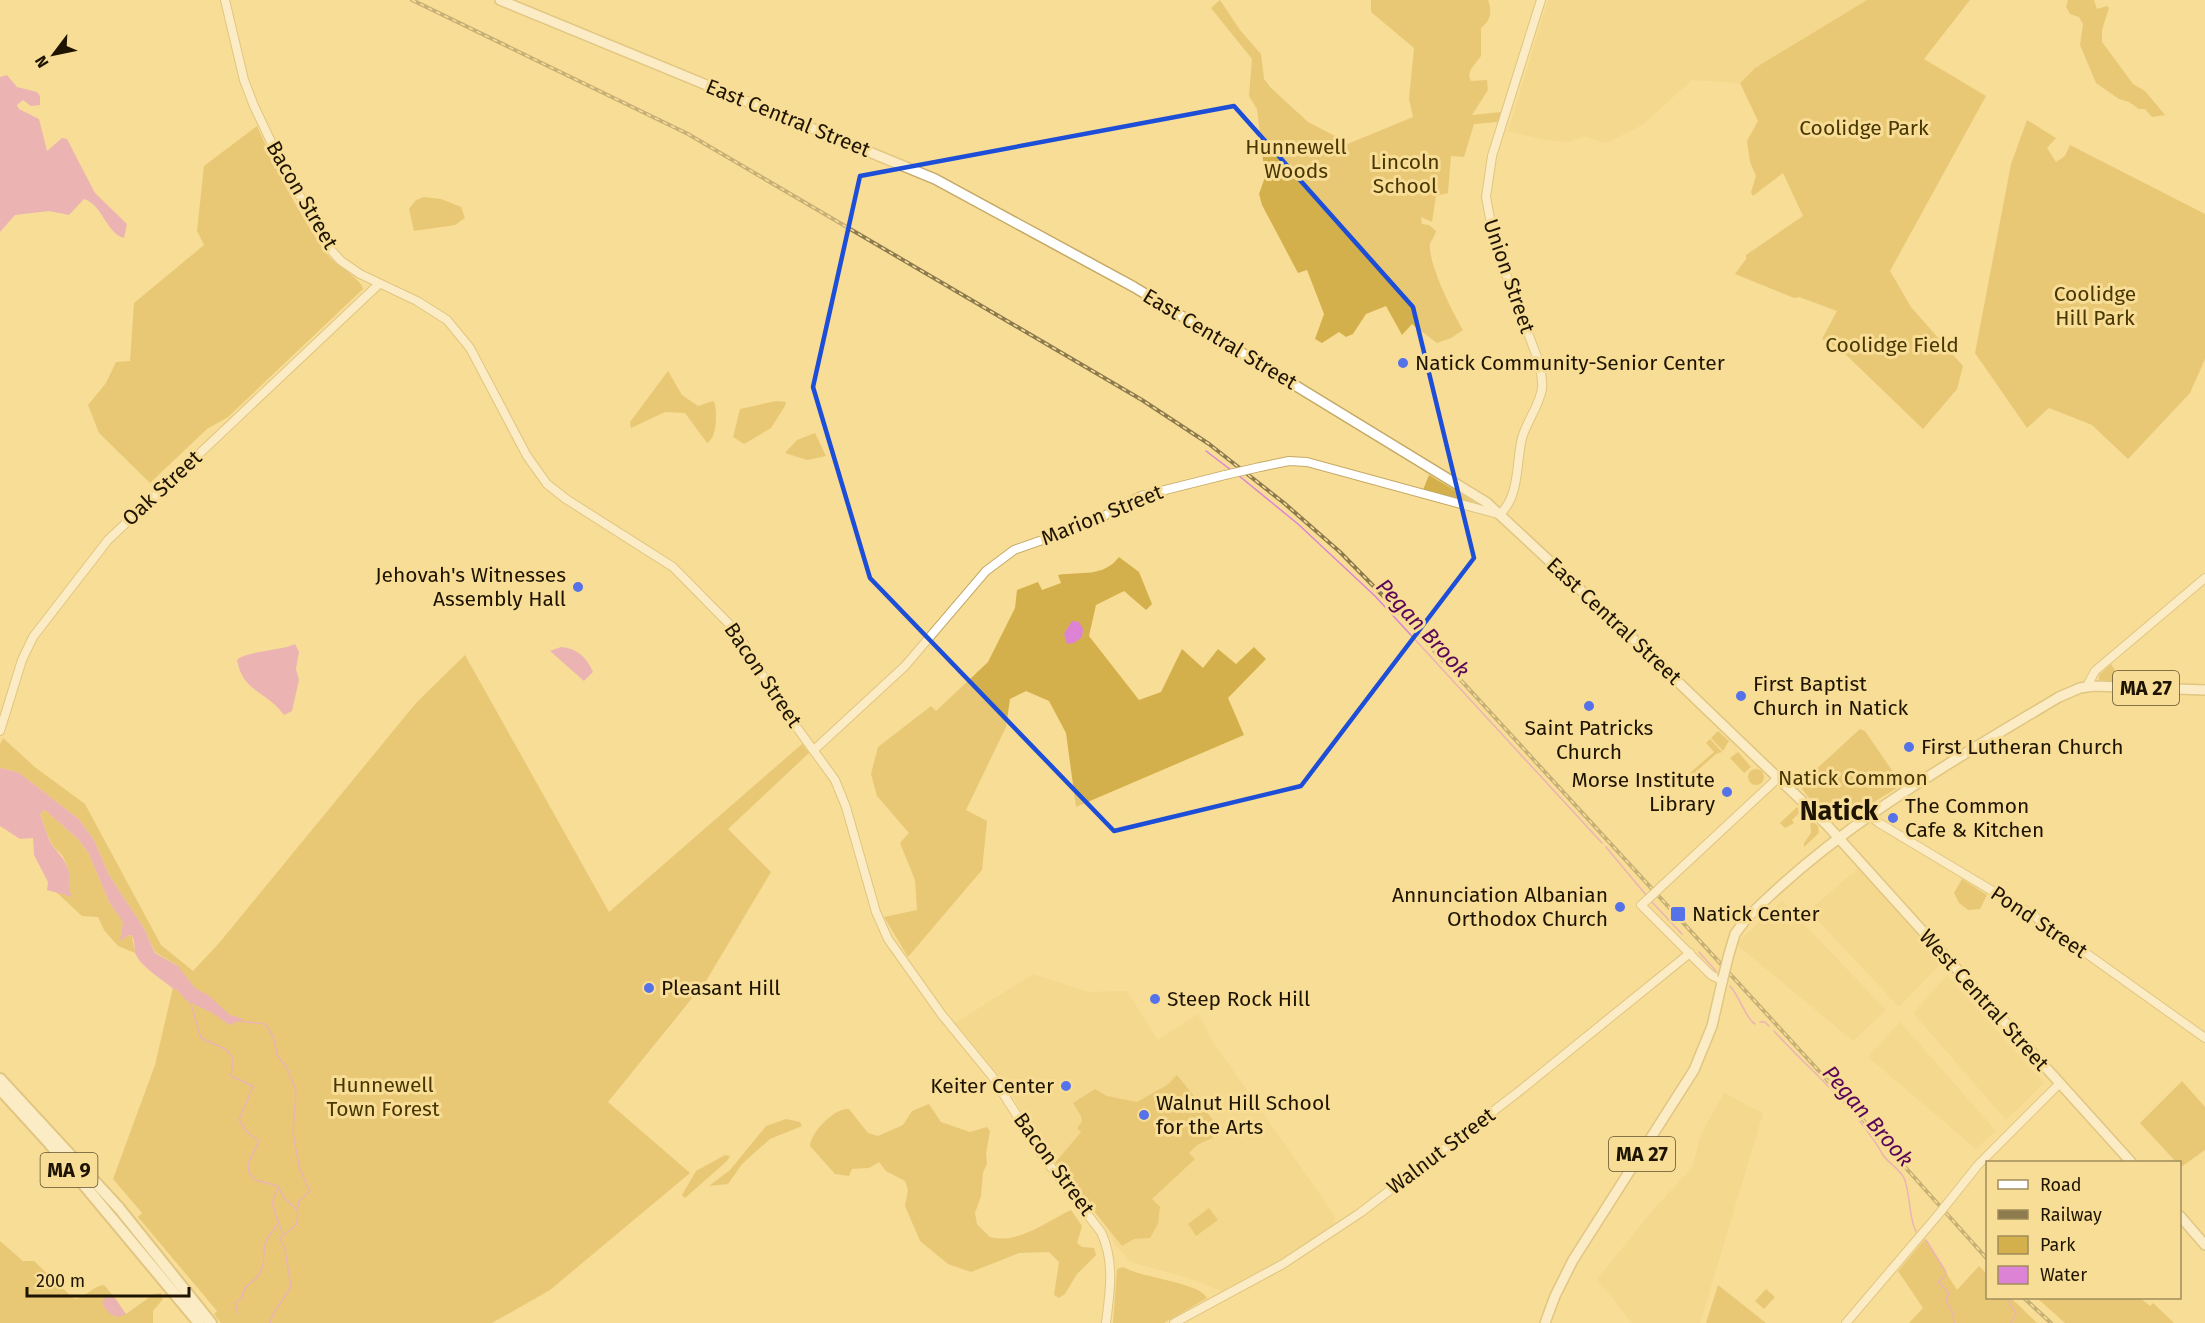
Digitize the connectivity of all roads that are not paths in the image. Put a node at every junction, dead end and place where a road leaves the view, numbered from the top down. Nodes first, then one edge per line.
1 (225, 0) edge
2 (500, 0) edge
3 (1541, 0) edge
4 (379, 284) junction
5 (1500, 514) junction
6 (2205, 578) edge
7 (2087, 686) junction
8 (2205, 690) edge
9 (0, 730) edge
10 (814, 749) junction
11 (1779, 777) junction
12 (1869, 815) junction
13 (1838, 837) junction
14 (1690, 953) junction
15 (1723, 980) junction
16 (2205, 1038) edge
17 (0, 1079) edge
18 (2060, 1083) junction
19 (0, 1089) edge
20 (77, 1160) junction
21 (2130, 1161) edge
22 (68, 1168) junction
23 (2181, 1217) edge
24 (2205, 1245) edge
25 (199, 1323) edge
26 (211, 1323) edge
27 (1106, 1323) edge
28 (1174, 1323) edge
29 (1545, 1323) edge
30 (1846, 1323) edge

1 - 4 street, Bacon Street
2 - 5 main road, East Central Street
3 - 5 street, Union Street
4 - 9 street, Oak Street
4 - 10 street, Bacon Street
5 - 10 street, Marion Street, bridge
5 - 11 main road, East Central Street
6 - 7 street
7 - 8 main road, MA 27
7 - 12 main road, MA 27
10 - 27 street, Bacon Street
11 - 13 main road, East Central Street
11 - 14 street, bridge
12 - 13 main road, MA 27
12 - 16 street, Pond Street
13 - 15 main road, MA 27, bridge
13 - 18 main road, West Central Street
14 - 15 street
14 - 28 street, Walnut Street
15 - 29 main road, MA 27
17 - 20 highway, MA 9
18 - 21 main road, West Central Street
18 - 30 street, bridge
19 - 22 highway, MA 9
20 - 22 highway
20 - 26 highway, MA 9
22 - 25 highway, MA 9
23 - 24 main road

